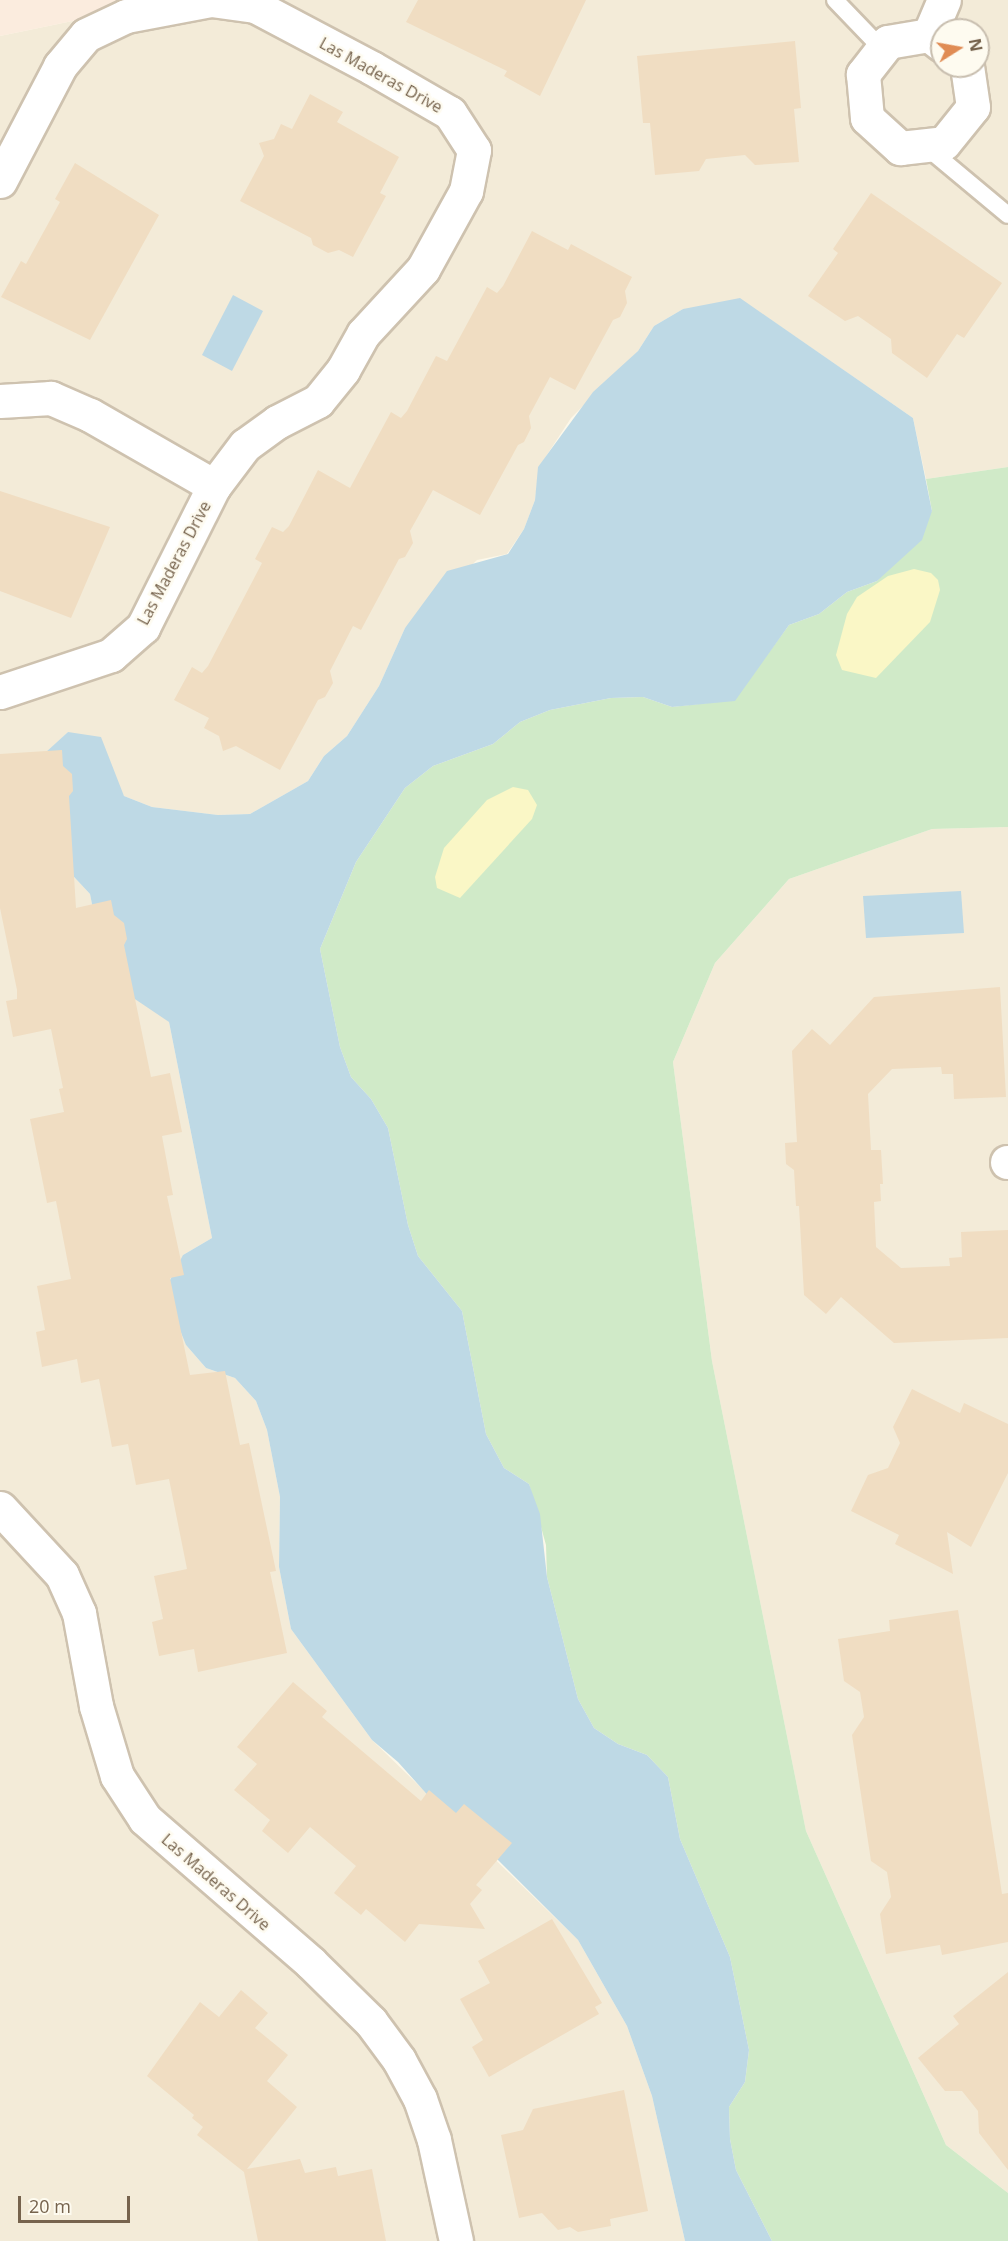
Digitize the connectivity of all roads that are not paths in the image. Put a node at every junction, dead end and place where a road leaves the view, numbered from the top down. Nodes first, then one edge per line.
1 (835, 0) edge
2 (944, 0) edge
3 (940, 18) edge
4 (930, 40) edge
5 (882, 49) junction
6 (969, 78) edge
7 (923, 145) junction
8 (0, 181) edge
9 (1008, 214) edge
10 (0, 401) edge
11 (214, 486) junction
12 (0, 692) edge
13 (0, 1508) edge
14 (456, 2241) edge

1 - 5 lane
2 - 3 street
4 - 5 street
5 - 7 street
6 - 7 street
7 - 9 lane
8 - 11 street, Las Maderas Drive
10 - 11 street, Las Maderas Drive
11 - 12 street, Las Maderas Drive
13 - 14 street, Las Maderas Drive

